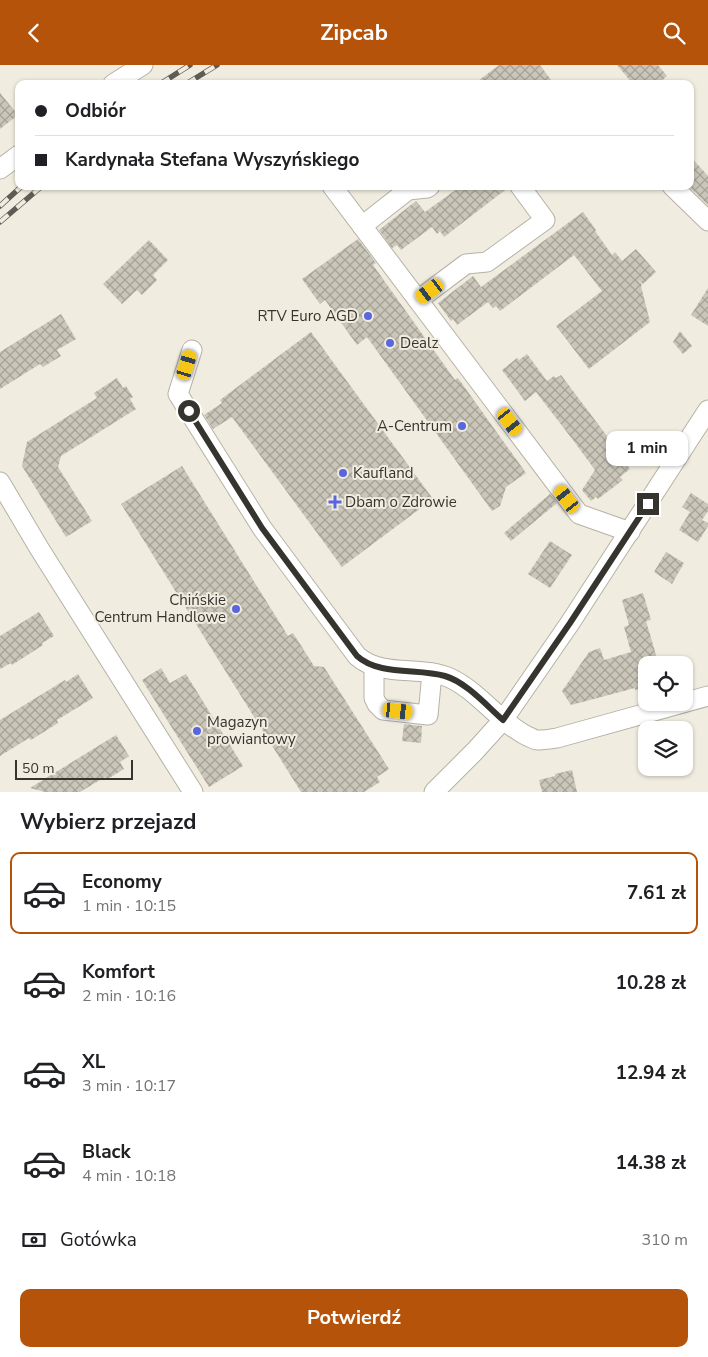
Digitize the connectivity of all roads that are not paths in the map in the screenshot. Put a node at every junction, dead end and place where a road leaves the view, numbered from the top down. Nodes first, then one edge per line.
1 (143, 65) edge
2 (119, 80) edge
3 (15, 158) edge
4 (0, 169) edge
5 (335, 190) edge
6 (408, 190) edge
7 (523, 190) edge
8 (676, 190) edge
9 (708, 221) edge
10 (362, 226) junction
11 (418, 300) junction
12 (192, 350) dead end
13 (708, 410) edge
14 (0, 482) edge
15 (630, 532) junction
16 (374, 666) junction
17 (432, 673) junction
18 (708, 696) edge
19 (503, 720) junction
20 (193, 792) edge
21 (434, 792) edge

1 - 2 street
3 - 4 street
5 - 10 street
6 - 10 street
7 - 11 street
8 - 9 street
10 - 11 street
11 - 15 street
12 - 16 street
13 - 15 street
14 - 20 street
15 - 19 street
16 - 17 street
16 - 17 street
17 - 19 street
18 - 19 street
19 - 21 street

